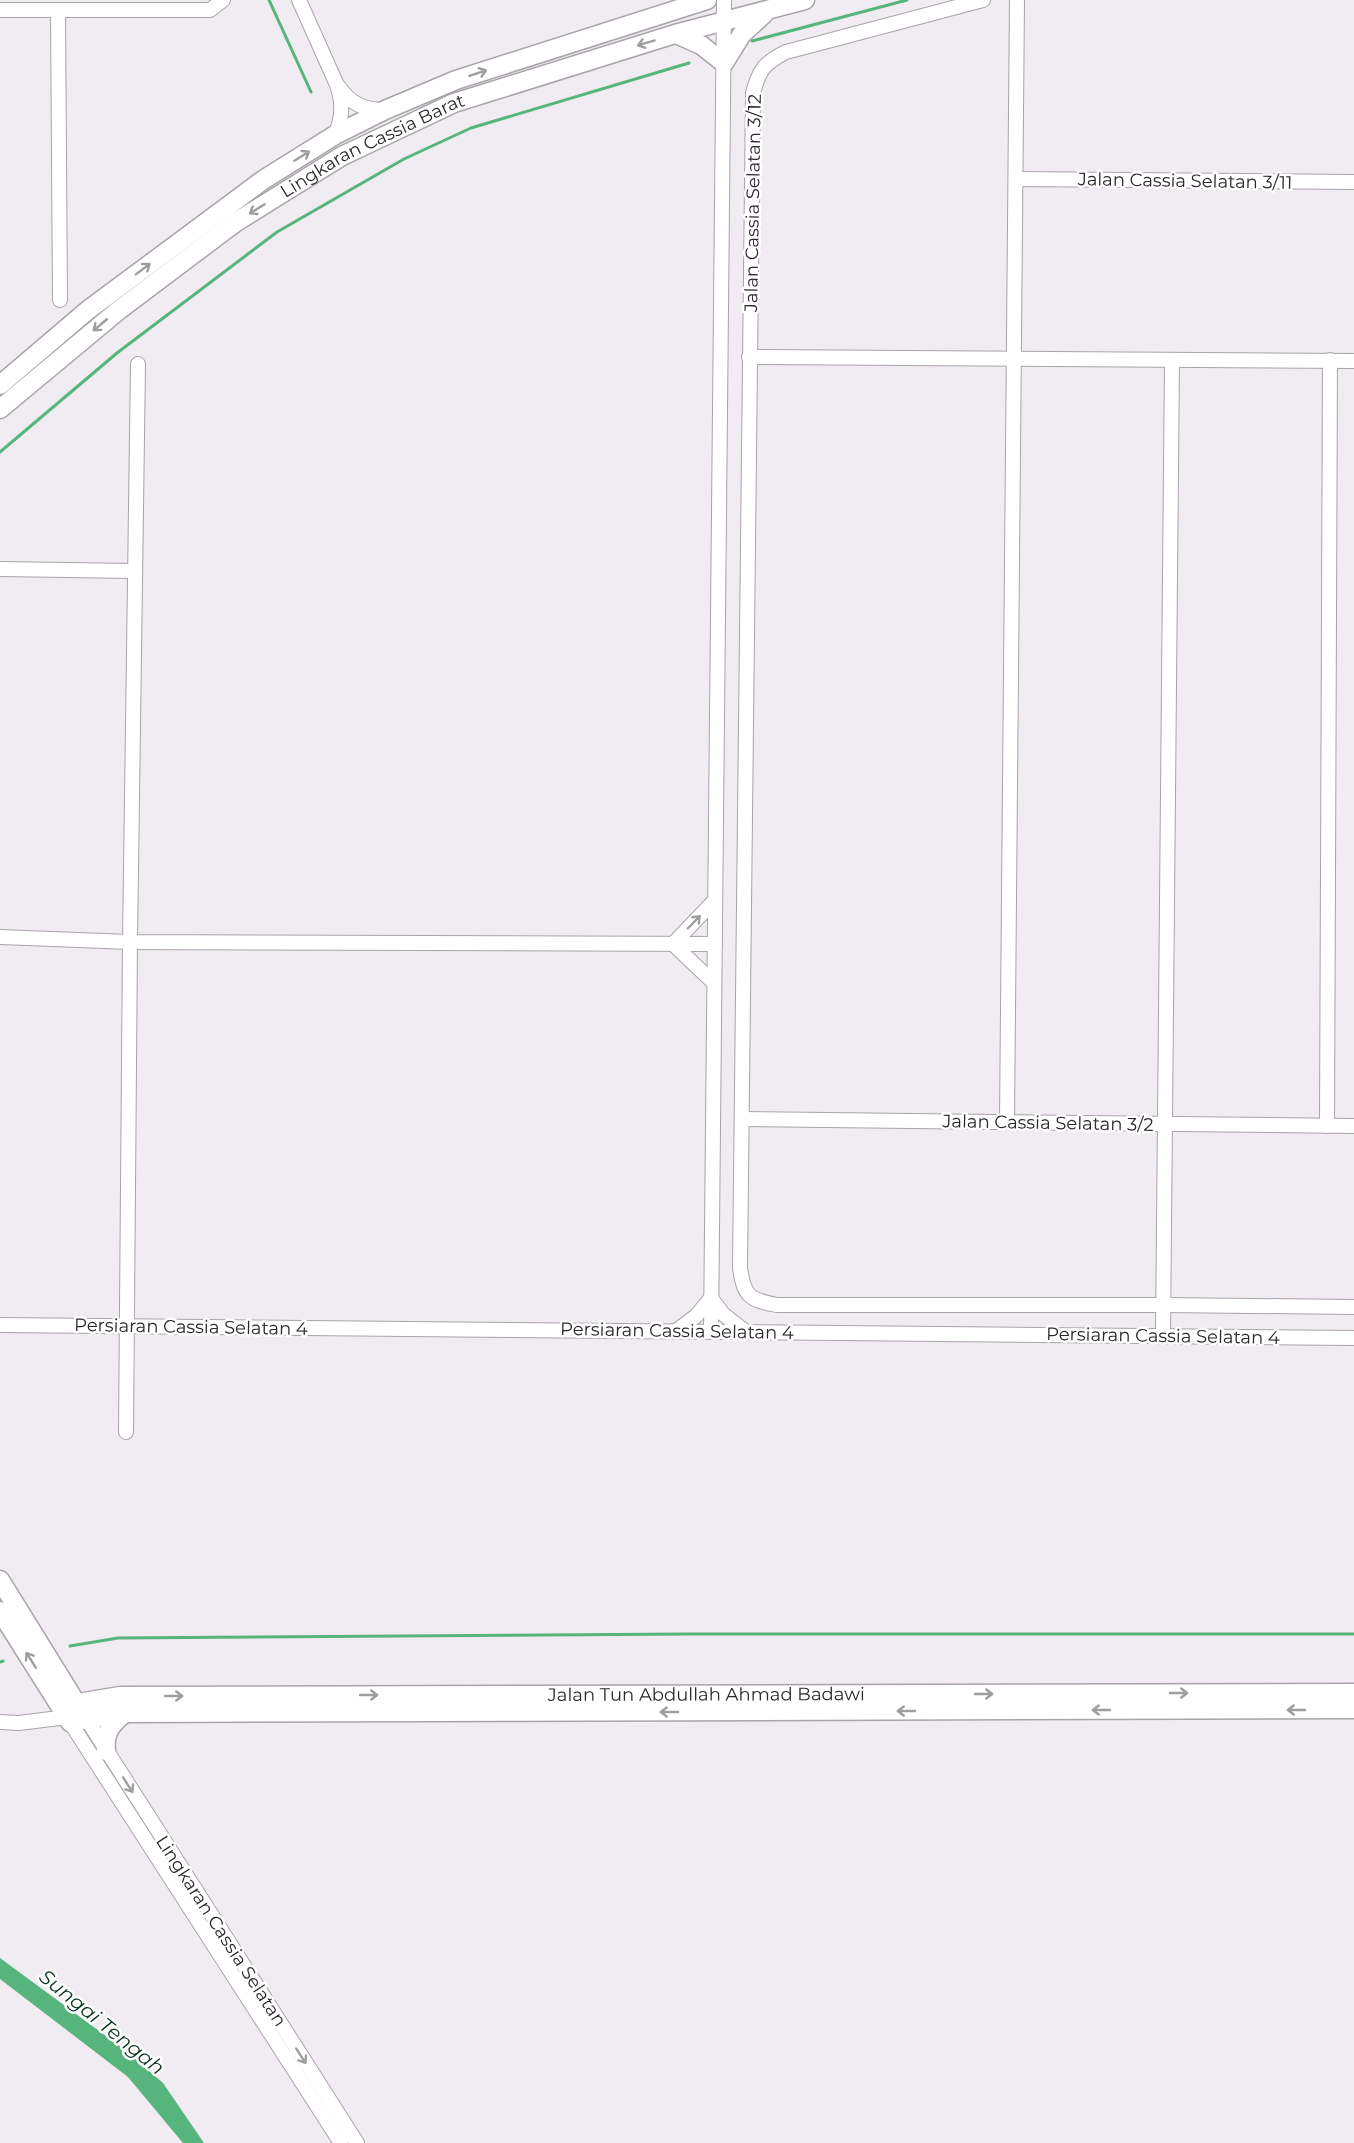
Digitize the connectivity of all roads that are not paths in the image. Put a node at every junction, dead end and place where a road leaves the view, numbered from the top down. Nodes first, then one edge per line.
1 (223, 0) edge
2 (299, 0) edge
3 (707, 0) edge
4 (724, 0) edge
5 (805, 0) edge
6 (983, 0) edge
7 (1017, 0) edge
8 (688, 4) edge
9 (0, 10) edge
10 (768, 10) junction
11 (58, 11) junction
12 (723, 23) junction
13 (675, 34) junction
14 (724, 63) junction
15 (337, 85) junction
16 (385, 110) junction
17 (335, 135) junction
18 (1016, 179) junction
19 (1354, 182) edge
20 (60, 300) dead end
21 (749, 357) junction
22 (1014, 358) junction
23 (1172, 360) junction
24 (1330, 360) junction
25 (1354, 361) edge
26 (138, 364) dead end
27 (0, 385) edge
28 (0, 409) edge
29 (0, 569) edge
30 (134, 571) junction
31 (715, 900) junction
32 (0, 938) edge
33 (129, 942) junction
34 (673, 944) junction
35 (715, 944) junction
36 (714, 983) junction
37 (743, 1119) junction
38 (1007, 1122) junction
39 (1165, 1124) junction
40 (1327, 1126) junction
41 (1354, 1126) edge
42 (711, 1298) junction
43 (1164, 1305) junction
44 (1354, 1307) edge
45 (0, 1325) edge
46 (126, 1326) junction
47 (676, 1331) junction
48 (711, 1332) junction
49 (746, 1332) junction
50 (1163, 1335) junction
51 (1354, 1338) edge
52 (126, 1432) dead end
53 (0, 1580) edge
54 (0, 1611) edge
55 (57, 1671) junction
56 (1354, 1693) edge
57 (116, 1697) junction
58 (470, 1704) junction
59 (1354, 1709) edge
60 (125, 1713) junction
61 (73, 1714) junction
62 (0, 1722) edge
63 (106, 1751) junction
64 (341, 2143) edge
65 (357, 2143) edge

1 - 11 street
2 - 15 street
3 - 8 main road, Lingkaran Cassia Barat
4 - 12 street
5 - 10 main road, Lingkaran Cassia Barat
6 - 21 street, Jalan Cassia Selatan 3/12
7 - 18 street
16 -> 8 main road, Lingkaran Cassia Barat
9 - 11 street
10 - 12 main road, Lingkaran Cassia Barat
10 - 14 main road
11 - 20 street
12 - 13 main road, Lingkaran Cassia Barat
12 - 14 street
13 - 14 main road
13 -> 28 main road, Lingkaran Cassia Barat
14 - 31 street
15 - 16 street
15 - 17 street
16 - 17 main road, Lingkaran Cassia Barat
27 -> 17 main road, Lingkaran Cassia Barat
18 - 19 street, Jalan Cassia Selatan 3/11
18 - 22 street
21 - 22 street
21 - 37 street, Jalan Cassia Selatan 3/12
22 - 23 street
22 - 38 street
23 - 24 street
23 - 39 street
24 - 25 street
24 - 40 street
26 - 30 street
29 - 30 street
30 - 33 street
34 -> 31 street
31 - 35 street
32 - 33 street
33 - 34 street
33 - 46 street
34 - 35 street
34 - 36 street
35 - 36 street
36 - 42 street
37 - 38 street, Jalan Cassia Selatan 3/2
37 - 43 street, Jalan Cassia Selatan 3/12
38 - 39 street, Jalan Cassia Selatan 3/2
39 - 40 street, Jalan Cassia Selatan 3/2
39 - 43 street
40 - 41 street, Jalan Cassia Selatan 3/2
42 - 47 street
42 - 48 street
42 - 49 street
43 - 44 street, Jalan Cassia Selatan 3/12
43 - 50 street
45 - 46 street, Persiaran Cassia Selatan 4
46 - 47 street, Persiaran Cassia Selatan 4
46 - 52 street
47 - 48 street, Persiaran Cassia Selatan 4
48 - 49 street, Persiaran Cassia Selatan 4
49 - 50 street, Persiaran Cassia Selatan 4
50 - 51 street, Persiaran Cassia Selatan 4
53 - 55 main road
61 -> 54 main road
55 - 57 main road
55 - 61 main road
58 -> 56 main road, Jalan Tun Abdullah Ahmad Badawi
57 -> 58 main road, Jalan Tun Abdullah Ahmad Badawi
57 - 61 main road, Jalan Tun Abdullah Ahmad Badawi
59 -> 58 main road, Jalan Tun Abdullah Ahmad Badawi
58 - 60 main road, Jalan Tun Abdullah Ahmad Badawi
60 - 61 main road, Jalan Tun Abdullah Ahmad Badawi
60 - 63 main road
61 - 62 street
61 - 63 street, Lingkaran Cassia Selatan
61 - 64 street, Lingkaran Cassia Selatan
63 -> 65 street, Lingkaran Cassia Selatan

